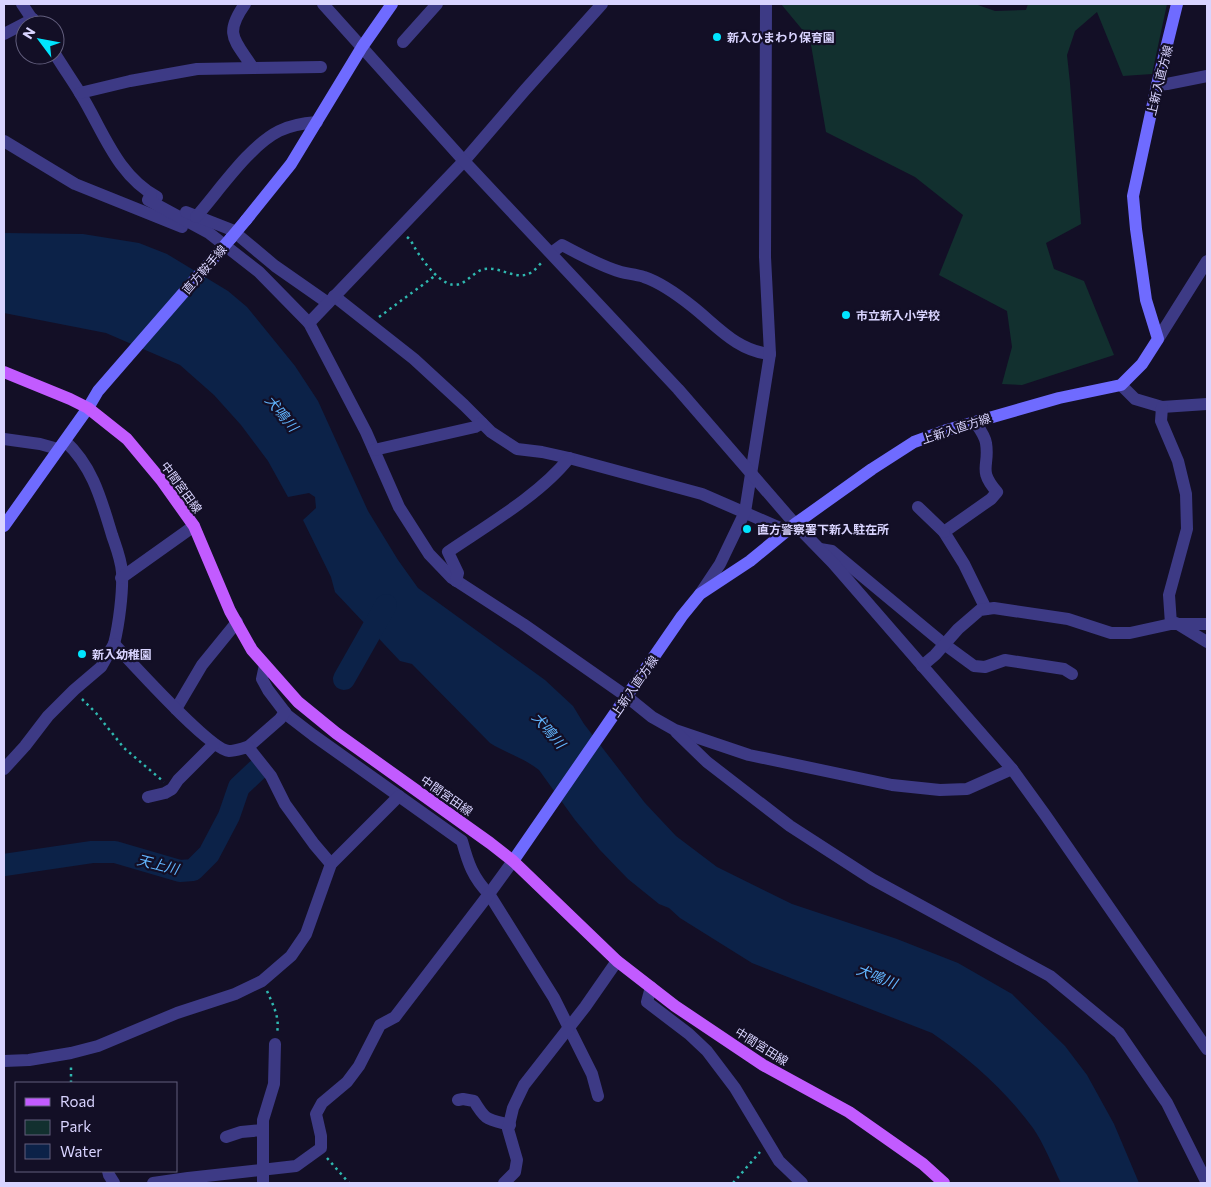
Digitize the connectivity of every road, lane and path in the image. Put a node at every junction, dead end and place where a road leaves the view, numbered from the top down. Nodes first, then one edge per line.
1 (22, 4) edge
2 (245, 4) edge
3 (323, 4) edge
4 (392, 4) edge
5 (437, 4) edge
6 (602, 4) edge
7 (766, 4) edge
8 (1176, 4) edge
9 (29, 15) edge
10 (403, 42) dead end
11 (362, 48) junction
12 (62, 65) edge
13 (321, 67) dead end
14 (254, 68) junction
15 (1207, 76) edge
16 (1157, 85) junction
17 (80, 93) junction
18 (317, 122) junction
19 (4, 140) edge
20 (464, 161) junction
21 (150, 194) junction
22 (196, 217) junction
23 (397, 231) junction
24 (225, 245) junction
25 (550, 253) junction
26 (1207, 261) edge
27 (436, 275) junction
28 (331, 299) junction
29 (309, 323) junction
30 (369, 324) junction
31 (1158, 339) junction
32 (770, 354) junction
33 (4, 372) edge
34 (1121, 386) junction
35 (1207, 404) edge
36 (1162, 407) junction
37 (88, 408) junction
38 (975, 422) junction
39 (482, 423) junction
40 (4, 439) edge
41 (62, 445) junction
42 (374, 450) junction
43 (569, 458) junction
44 (752, 475) junction
45 (918, 507) dead end
46 (745, 512) junction
47 (4, 526) edge
48 (194, 526) junction
49 (791, 527) junction
50 (944, 532) junction
51 (820, 549) junction
52 (121, 578) junction
53 (456, 581) junction
54 (700, 594) junction
55 (986, 609) junction
56 (237, 622) junction
57 (1174, 624) junction
58 (1207, 624) edge
59 (1207, 642) edge
60 (114, 644) junction
61 (944, 644) junction
62 (265, 665) junction
63 (922, 666) junction
64 (1072, 674) dead end
65 (74, 690) junction
66 (624, 700) junction
67 (176, 709) junction
68 (285, 712) junction
69 (675, 730) junction
70 (214, 744) junction
71 (248, 747) junction
72 (4, 769) edge
73 (1012, 769) junction
74 (172, 789) junction
75 (399, 796) junction
76 (148, 797) dead end
77 (512, 861) junction
78 (331, 864) junction
79 (490, 894) junction
80 (617, 961) junction
81 (262, 981) junction
82 (651, 987) junction
83 (569, 1028) junction
84 (275, 1044) joint
85 (1207, 1049) edge
86 (71, 1053) junction
87 (4, 1061) edge
88 (70, 1082) edge
89 (598, 1096) dead end
90 (458, 1100) dead end
91 (510, 1125) junction
92 (263, 1130) junction
93 (226, 1137) dead end
94 (769, 1144) junction
95 (319, 1149) junction
96 (262, 1170) junction
97 (108, 1172) edge
98 (114, 1183) edge
99 (153, 1183) edge
100 (263, 1183) edge
101 (349, 1183) edge
102 (504, 1183) edge
103 (733, 1183) edge
104 (802, 1183) edge
105 (944, 1183) edge
106 (1207, 1183) edge

1 - 9 street
2 - 14 street
3 - 11 street
4 - 11 main road, 直方鞍手線
5 - 10 street
6 - 20 street
7 - 32 street
8 - 16 main road, 上新入直方線
11 - 18 main road, 直方鞍手線
11 - 20 street
12 - 17 street
13 - 14 street
14 - 17 street
15 - 16 street
16 - 31 main road, 上新入直方線
17 - 21 street
18 - 22 street
18 - 24 main road, 直方鞍手線, bridge
19 - 24 street
20 - 23 street
20 - 25 street
21 - 22 street
21 - 24 street
22 - 28 street
23 - 27 path
23 - 28 street
24 - 29 street
24 - 37 main road, 直方鞍手線
25 - 27 path
25 - 32 street
25 - 44 street
26 - 31 street
27 - 30 path
28 - 29 street
28 - 30 street
29 - 42 street
30 - 39 street
31 - 34 main road
32 - 44 street
33 - 37 main road, 中間宮田線
34 - 36 street
34 - 38 main road, 上新入直方線
35 - 36 street
36 - 57 street
37 - 41 main road, 直方鞍手線
37 - 48 main road, 中間宮田線
38 - 49 main road, 上新入直方線
38 - 50 street
39 - 42 street
39 - 43 street
40 - 41 street
41 - 47 main road, 直方鞍手線
41 - 52 street
42 - 53 street
43 - 46 street
43 - 53 street
44 - 46 street
44 - 49 street
45 - 50 street
46 - 49 street
46 - 54 street
48 - 52 street
48 - 56 main road, 中間宮田線
49 - 51 street
49 - 54 main road, 上新入直方線
50 - 55 street
51 - 61 street
51 - 63 street
52 - 60 street
53 - 66 street
54 - 66 main road, 上新入直方線
55 - 57 street
55 - 61 street
56 - 62 main road, 中間宮田線
56 - 67 street
57 - 58 street
57 - 59 street
60 - 65 street
60 - 67 street
61 - 63 street
61 - 64 street
62 - 68 street
62 - 77 main road, 中間宮田線
63 - 73 street
65 - 72 street
65 - 74 path
66 - 69 street
66 - 77 main road, 上新入直方線
67 - 70 street
68 - 71 street
68 - 75 street
69 - 73 street
69 - 106 street
70 - 71 street
70 - 74 street
71 - 78 street
73 - 85 street
74 - 76 street
75 - 78 street
75 - 79 street
77 - 79 street
77 - 80 main road, 中間宮田線
78 - 81 street
79 - 83 street
79 - 95 street
80 - 82 main road, 中間宮田線
80 - 83 street
81 - 84 path
81 - 86 street
82 - 94 street
82 - 105 main road, 中間宮田線
83 - 89 street
83 - 91 street
84 - 92 street
86 - 87 street
86 - 88 path
90 - 91 street
91 - 102 street
92 - 93 street
92 - 96 street
94 - 103 path
94 - 104 street
95 - 96 street
95 - 101 path
96 - 99 street
96 - 100 street
97 - 98 street

